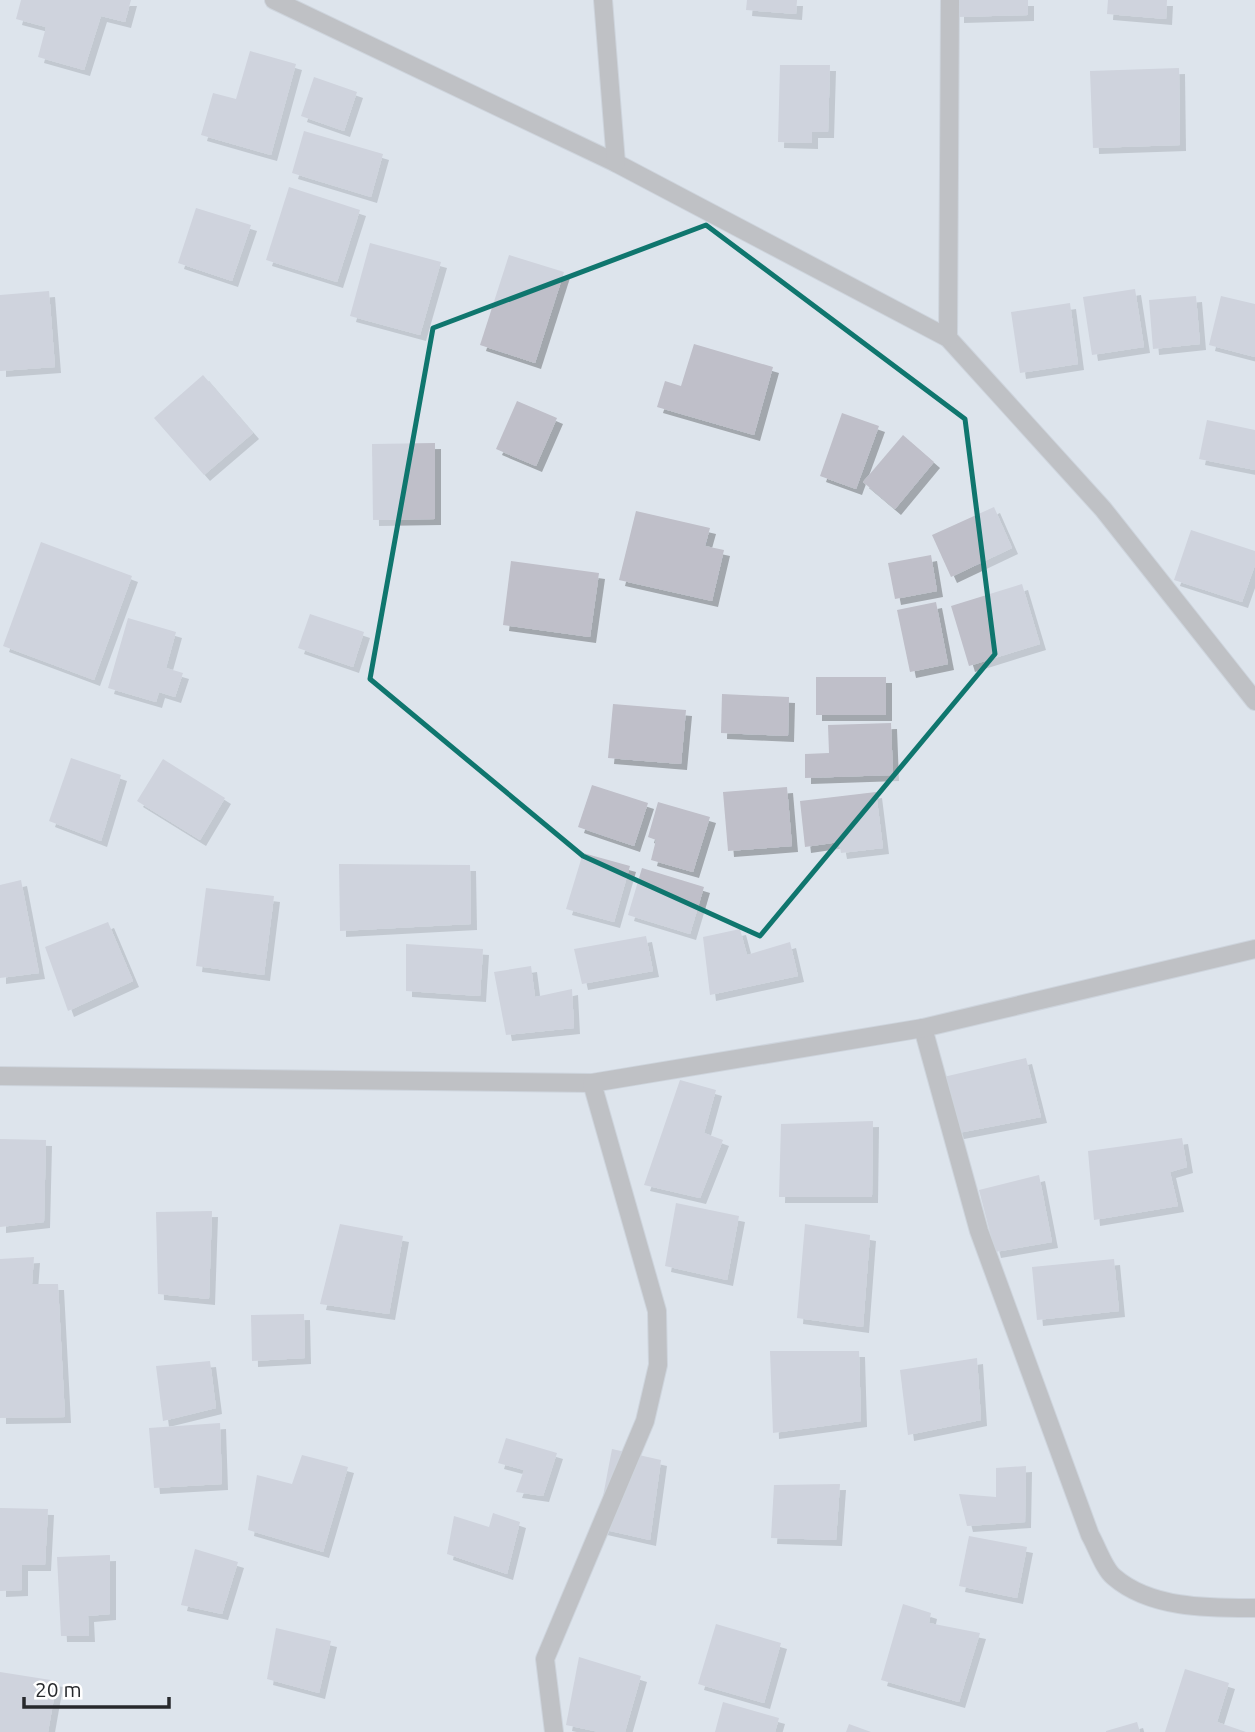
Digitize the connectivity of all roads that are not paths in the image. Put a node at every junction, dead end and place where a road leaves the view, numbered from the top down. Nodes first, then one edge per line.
1 (274, 0) edge
2 (603, 0) edge
3 (950, 0) edge
4 (616, 163) junction
5 (948, 338) junction
6 (1255, 701) edge
7 (1255, 950) edge
8 (923, 1028) junction
9 (0, 1076) edge
10 (592, 1083) junction
11 (1255, 1608) edge
12 (554, 1732) edge

1 - 4 street
2 - 4 street
3 - 5 street
4 - 5 street
5 - 6 street
7 - 8 street
8 - 10 street
8 - 11 street
9 - 10 street
10 - 12 street

